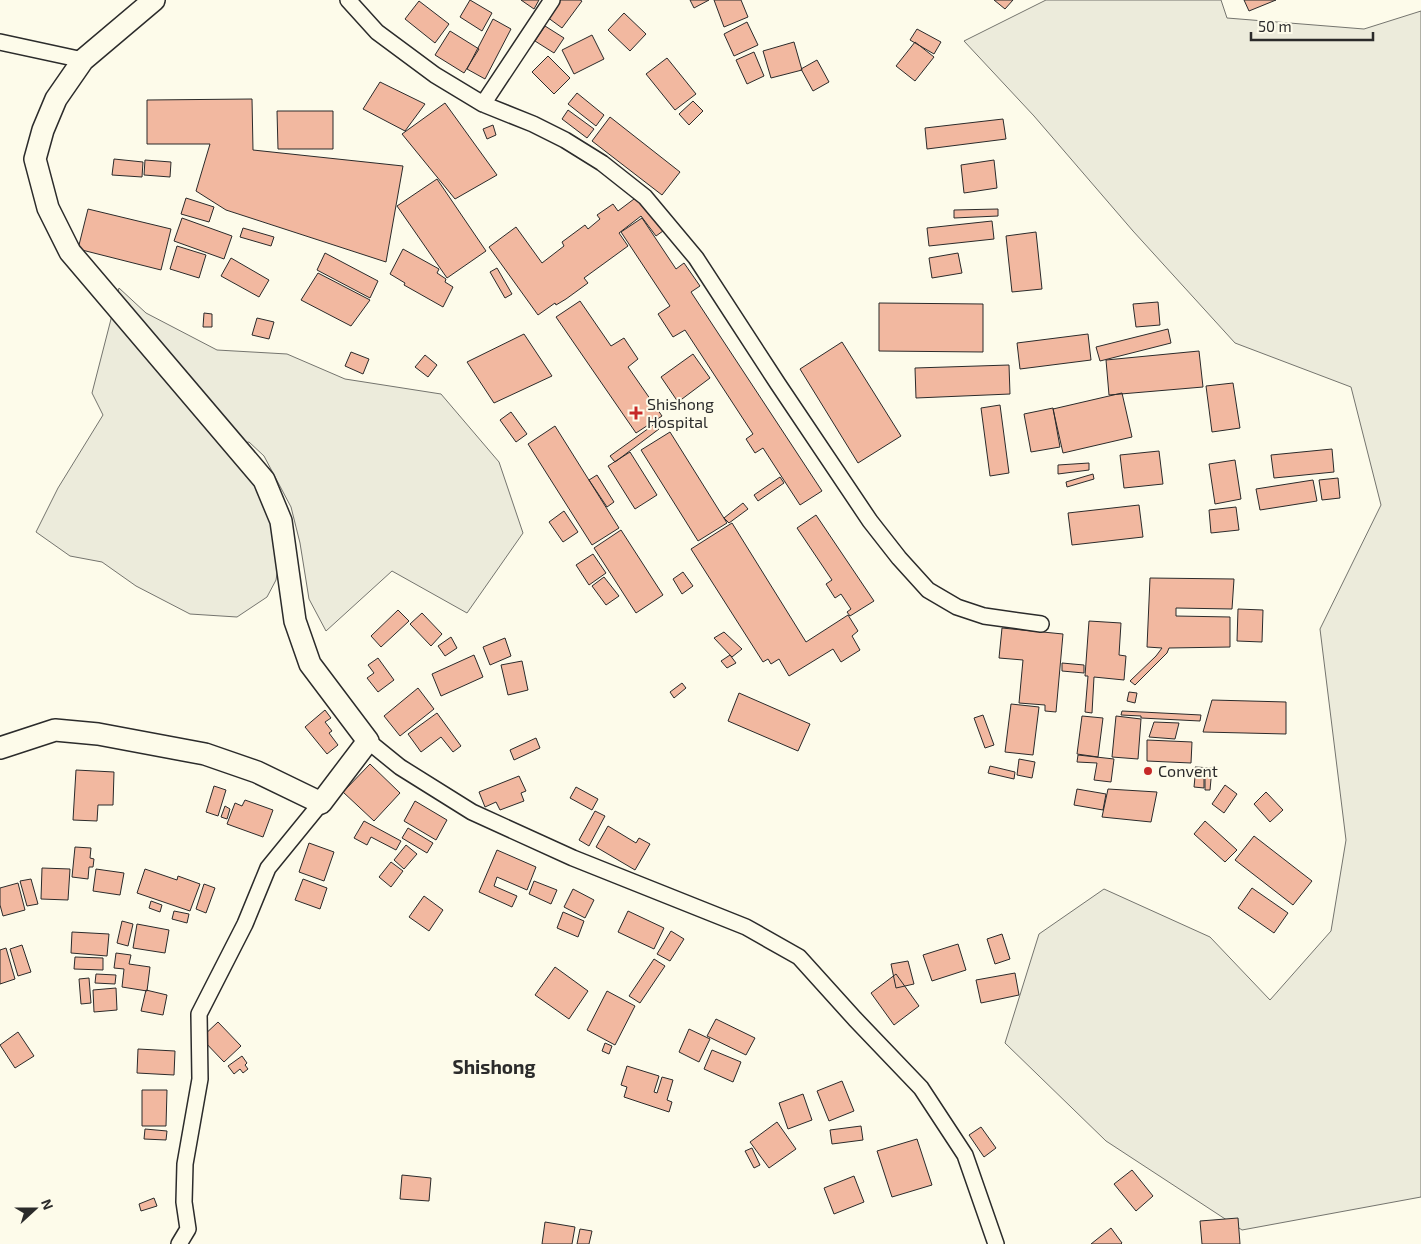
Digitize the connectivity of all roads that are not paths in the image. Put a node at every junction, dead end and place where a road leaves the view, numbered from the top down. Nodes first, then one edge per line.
1 (154, 0) edge
2 (348, 0) edge
3 (552, 0) edge
4 (0, 42) edge
5 (84, 60) junction
6 (483, 104) junction
7 (1041, 624) dead end
8 (368, 742) junction
9 (0, 748) edge
10 (321, 803) junction
11 (179, 1244) edge
12 (996, 1244) edge

1 - 5 street
2 - 6 street
3 - 6 street
4 - 5 street
5 - 8 street
6 - 7 street
8 - 10 street
8 - 12 street
9 - 10 street
10 - 11 street

